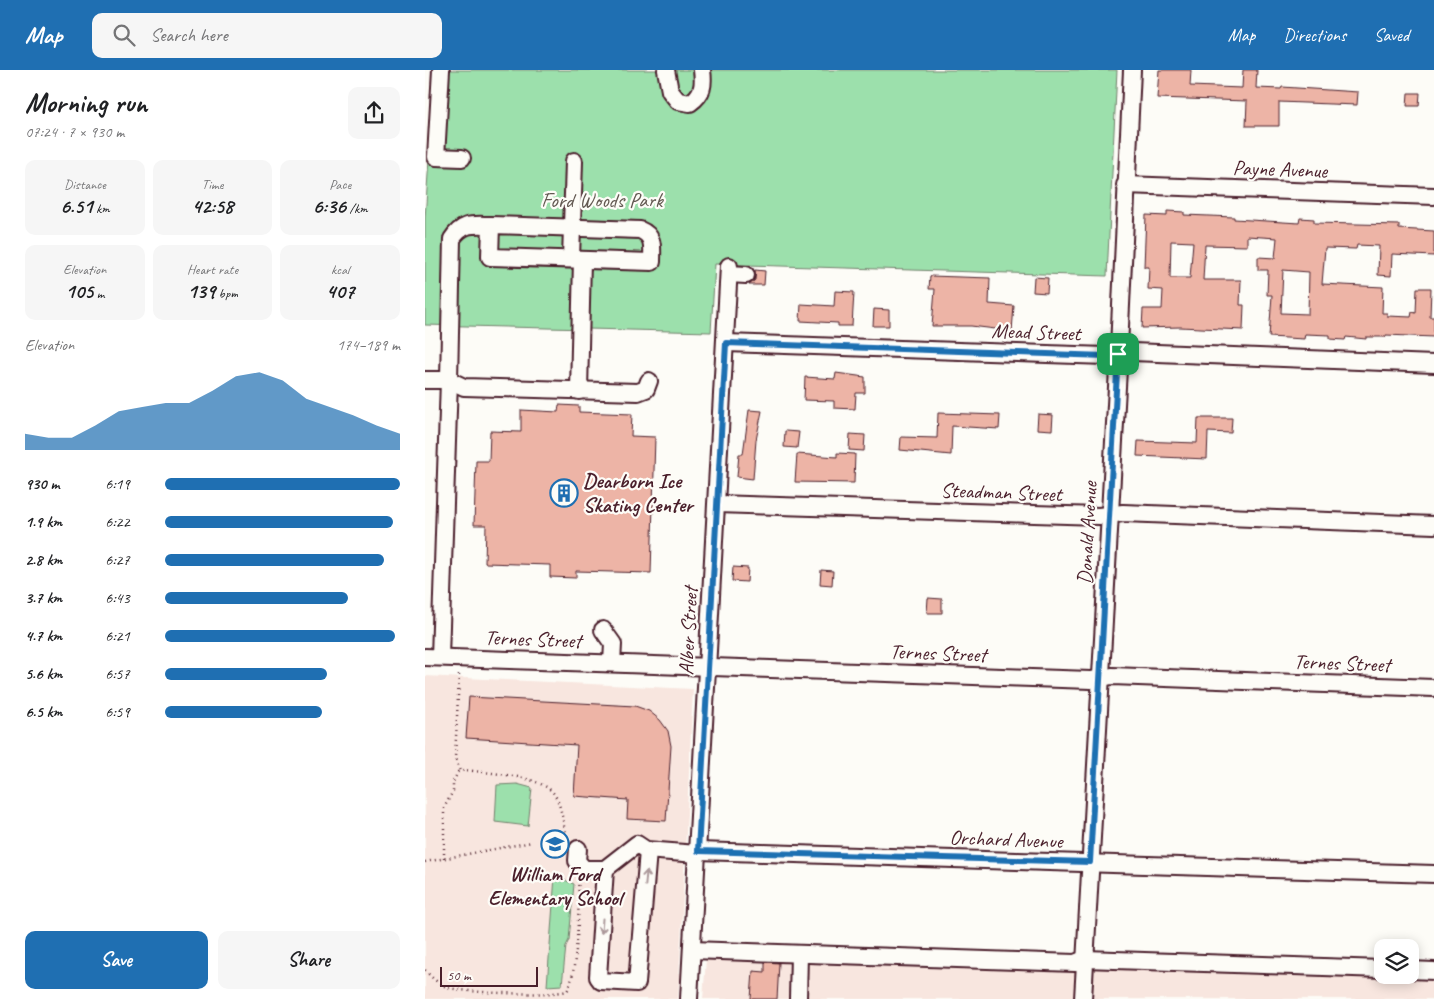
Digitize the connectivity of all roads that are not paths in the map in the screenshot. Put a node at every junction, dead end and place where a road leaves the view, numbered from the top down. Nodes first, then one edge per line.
1 (441, 70) edge
2 (666, 70) edge
3 (702, 70) edge
4 (1131, 70) edge
5 (462, 158) dead end
6 (574, 162) dead end
7 (1125, 185) junction
8 (1434, 196) edge
9 (491, 225) junction
10 (572, 228) junction
11 (577, 260) junction
12 (747, 275) dead end
13 (726, 343) junction
14 (1118, 354) junction
15 (1434, 364) edge
16 (425, 380) edge
17 (449, 380) junction
18 (649, 381) dead end
19 (579, 391) junction
20 (717, 504) junction
21 (1109, 514) junction
22 (1434, 526) edge
23 (603, 630) dead end
24 (433, 657) edge
25 (612, 663) junction
26 (708, 666) junction
27 (1100, 678) junction
28 (1434, 688) edge
29 (574, 848) road end
30 (648, 851) junction
31 (697, 852) junction
32 (1090, 862) junction
33 (605, 873) junction
34 (1434, 874) edge
35 (692, 950) junction
36 (799, 954) junction
37 (1085, 959) junction
38 (1374, 969) edge
39 (1419, 970) edge
40 (1434, 971) edge
41 (689, 999) edge
42 (798, 999) edge
43 (1083, 999) edge

1 - 5 street
2 - 3 street
4 - 7 street, Donald Avenue
6 - 10 street
7 - 8 street, Payne Avenue
7 - 14 street, Donald Avenue
9 - 10 street
9 - 11 street
9 - 17 street
10 - 11 street
10 - 11 street
11 - 19 street
12 - 13 street, Alber Street
13 - 14 street, Mead Street
13 - 20 street, Alber Street
14 - 15 street, Mead Street
14 - 21 street, Donald Avenue
16 - 17 street
17 - 19 street
17 - 24 street
18 - 19 street
20 - 21 street, Steadman Street
20 - 26 street, Alber Street
21 - 22 street, Steadman Street
21 - 27 street, Donald Avenue
23 - 25 street
24 - 25 street, Ternes Street
25 - 26 street, Ternes Street
26 - 27 street, Ternes Street
26 - 31 street, Alber Street
27 - 28 street, Ternes Street
27 - 32 street, Donald Avenue
29 - 33 street
30 - 31 street, Orchard Avenue
30 - 33 street, Orchard Avenue
33 -> 30 street
31 - 32 street, Orchard Avenue
31 - 35 street, Alber Street
32 - 34 street, Orchard Avenue
32 - 37 street, Donald Avenue
35 - 36 street
35 - 41 street, Alber Street
36 - 37 street
36 - 42 street
37 - 38 street
37 - 43 street, Donald Avenue
39 - 40 street

